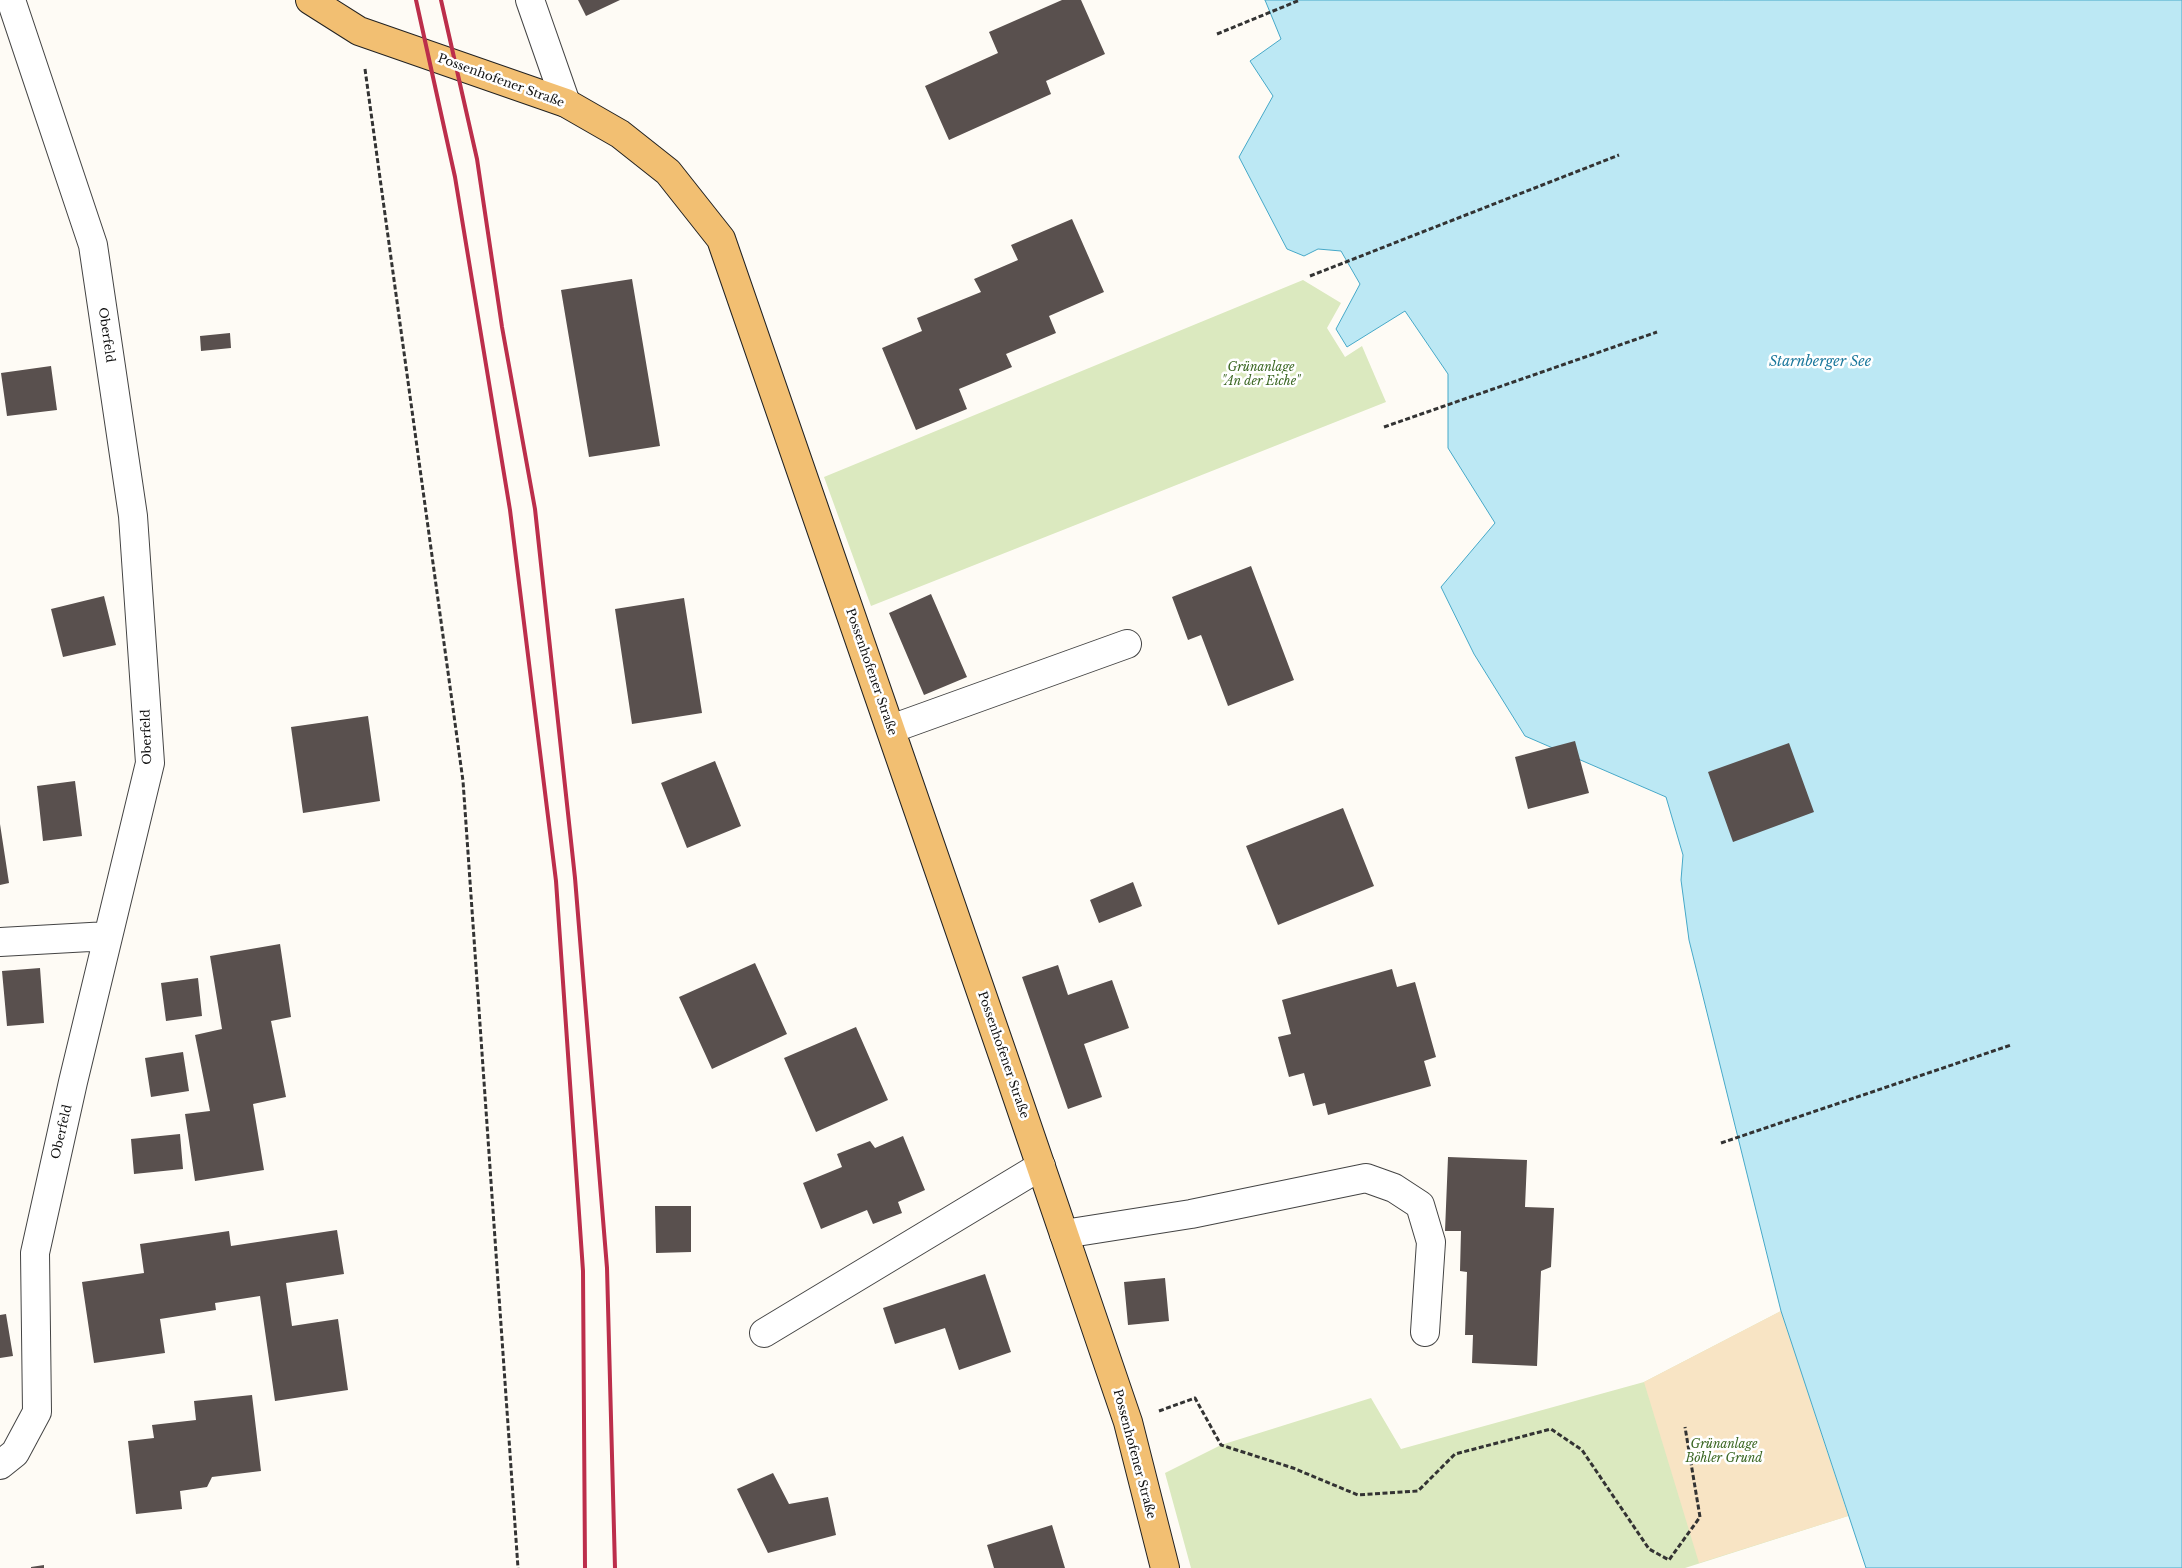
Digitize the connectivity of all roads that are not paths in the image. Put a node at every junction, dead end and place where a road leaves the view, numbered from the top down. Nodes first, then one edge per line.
1 (11, 0) edge
2 (310, 0) edge
3 (530, 0) edge
4 (566, 103) junction
5 (1127, 644) dead end
6 (890, 729) junction
7 (108, 936) junction
8 (0, 942) edge
9 (1041, 1166) junction
10 (1064, 1234) junction
11 (1425, 1332) dead end
12 (764, 1333) dead end
13 (0, 1464) edge
14 (1164, 1568) edge

1 - 7 street, Oberfeld
2 - 4 main road, Possenhofener Straße
3 - 4 street
4 - 6 main road, Possenhofener Straße
5 - 6 street
6 - 9 main road, Possenhofener Straße
7 - 8 street
7 - 13 street, Oberfeld
9 - 10 main road, Possenhofener Straße
9 - 12 street
10 - 11 street
10 - 14 main road, Possenhofener Straße

